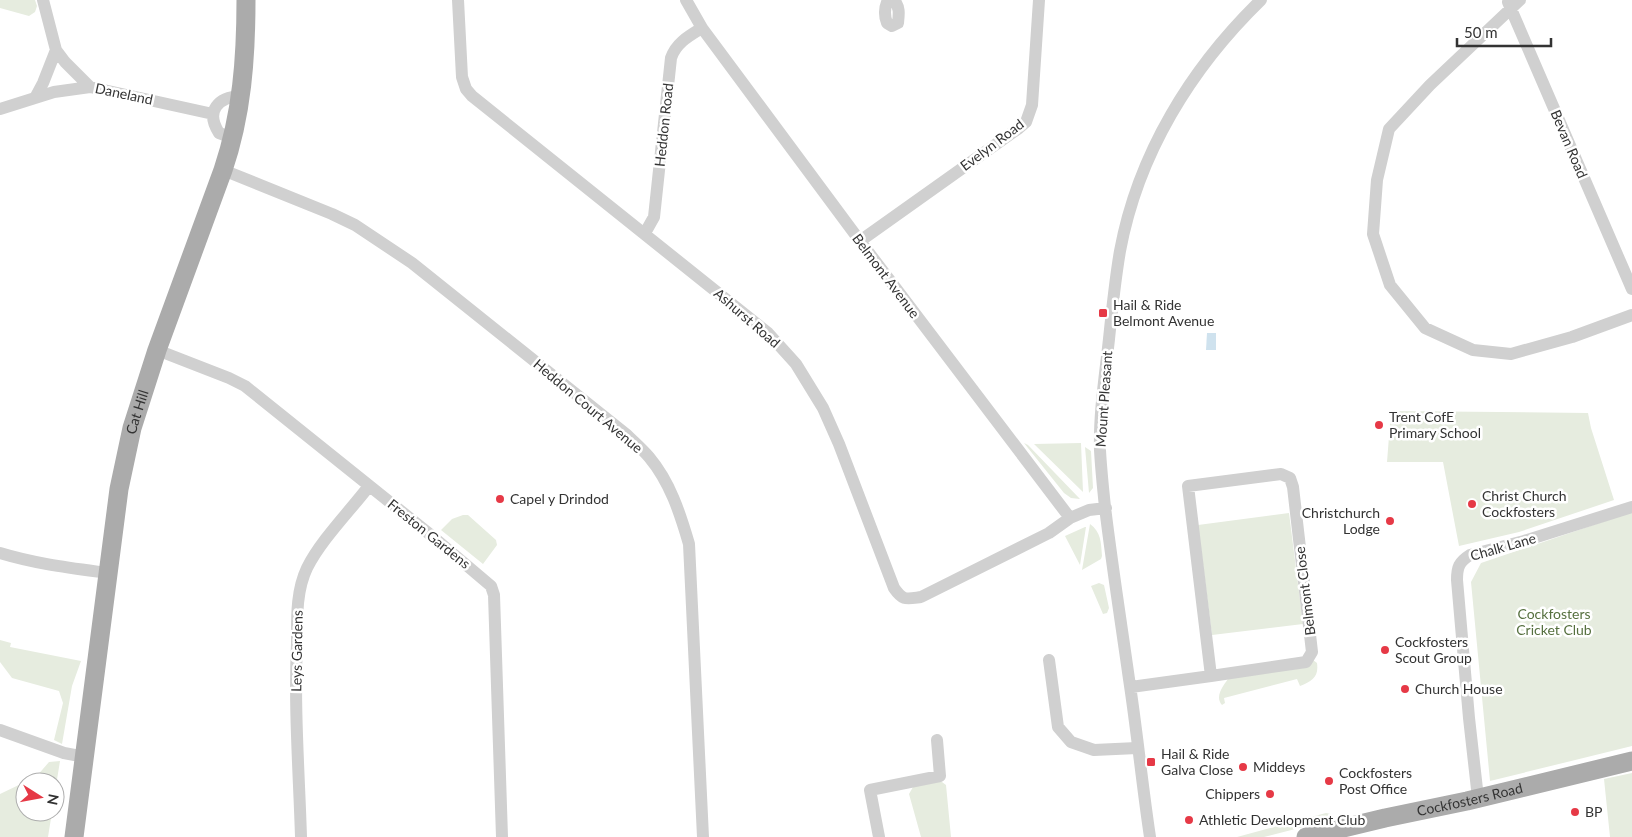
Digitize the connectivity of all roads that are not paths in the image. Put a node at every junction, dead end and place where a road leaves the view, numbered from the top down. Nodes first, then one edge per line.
1 (43, 0) edge
2 (246, 0) edge
3 (458, 0) edge
4 (686, 0) edge
5 (888, 0) edge
6 (894, 0) edge
7 (1039, 0) edge
8 (1256, 1) edge
9 (1512, 3) edge
10 (702, 28) junction
11 (56, 50) junction
12 (90, 87) junction
13 (241, 96) junction
14 (35, 98) junction
15 (1, 110) edge
16 (213, 114) junction
17 (233, 138) junction
18 (223, 170) junction
19 (645, 233) junction
20 (860, 242) junction
21 (1632, 288) edge
22 (1632, 315) edge
23 (156, 350) junction
24 (369, 486) junction
25 (1632, 507) edge
26 (1106, 508) junction
27 (1070, 518) junction
28 (0, 553) edge
29 (108, 573) junction
30 (1049, 660) dead end
31 (1211, 676) junction
32 (1131, 687) junction
33 (0, 730) edge
34 (937, 740) dead end
35 (1138, 748) junction
36 (85, 757) junction
37 (1632, 761) edge
38 (1478, 798) junction
39 (74, 837) edge
40 (301, 837) edge
41 (502, 837) edge
42 (703, 837) edge
43 (879, 837) edge
44 (1150, 837) edge
45 (1306, 837) edge

1 - 11 street
2 - 13 main road, Cat Hill
3 - 19 street, Ashurst Road
4 - 10 street, Belmont Avenue
5 - 6 street
7 - 20 street, Evelyn Road
8 - 26 street, Mount Pleasant
9 - 21 street, Bevan Road
9 - 22 street
10 - 19 street, Heddon Road
10 - 20 street, Belmont Avenue
11 - 12 street
11 - 14 street
12 - 14 street, Daneland
12 - 16 street, Daneland
13 - 16 street
13 - 17 main road, Cat Hill
14 - 15 street, Daneland
16 - 17 street
17 - 18 main road, Cat Hill
18 - 23 main road, Cat Hill
18 - 42 street, Heddon Court Avenue
19 - 27 street, Ashurst Road
20 - 27 street, Belmont Avenue
23 - 24 street, Freston Gardens
23 - 29 main road, Cat Hill
24 - 40 street, Leys Gardens
24 - 41 street, Freston Gardens
25 - 38 street, Chalk Lane
26 - 27 street
26 - 32 street, Mount Pleasant
28 - 29 street
29 - 36 main road, Cat Hill
30 - 35 street
31 - 31 street, Belmont Close
31 - 32 street, Belmont Close
32 - 35 street, Mount Pleasant
33 - 36 street
34 - 43 street
35 - 44 street, Mount Pleasant
36 - 39 main road, Cat Hill
37 - 38 main road, Cockfosters Road
38 - 45 main road, Cockfosters Road

